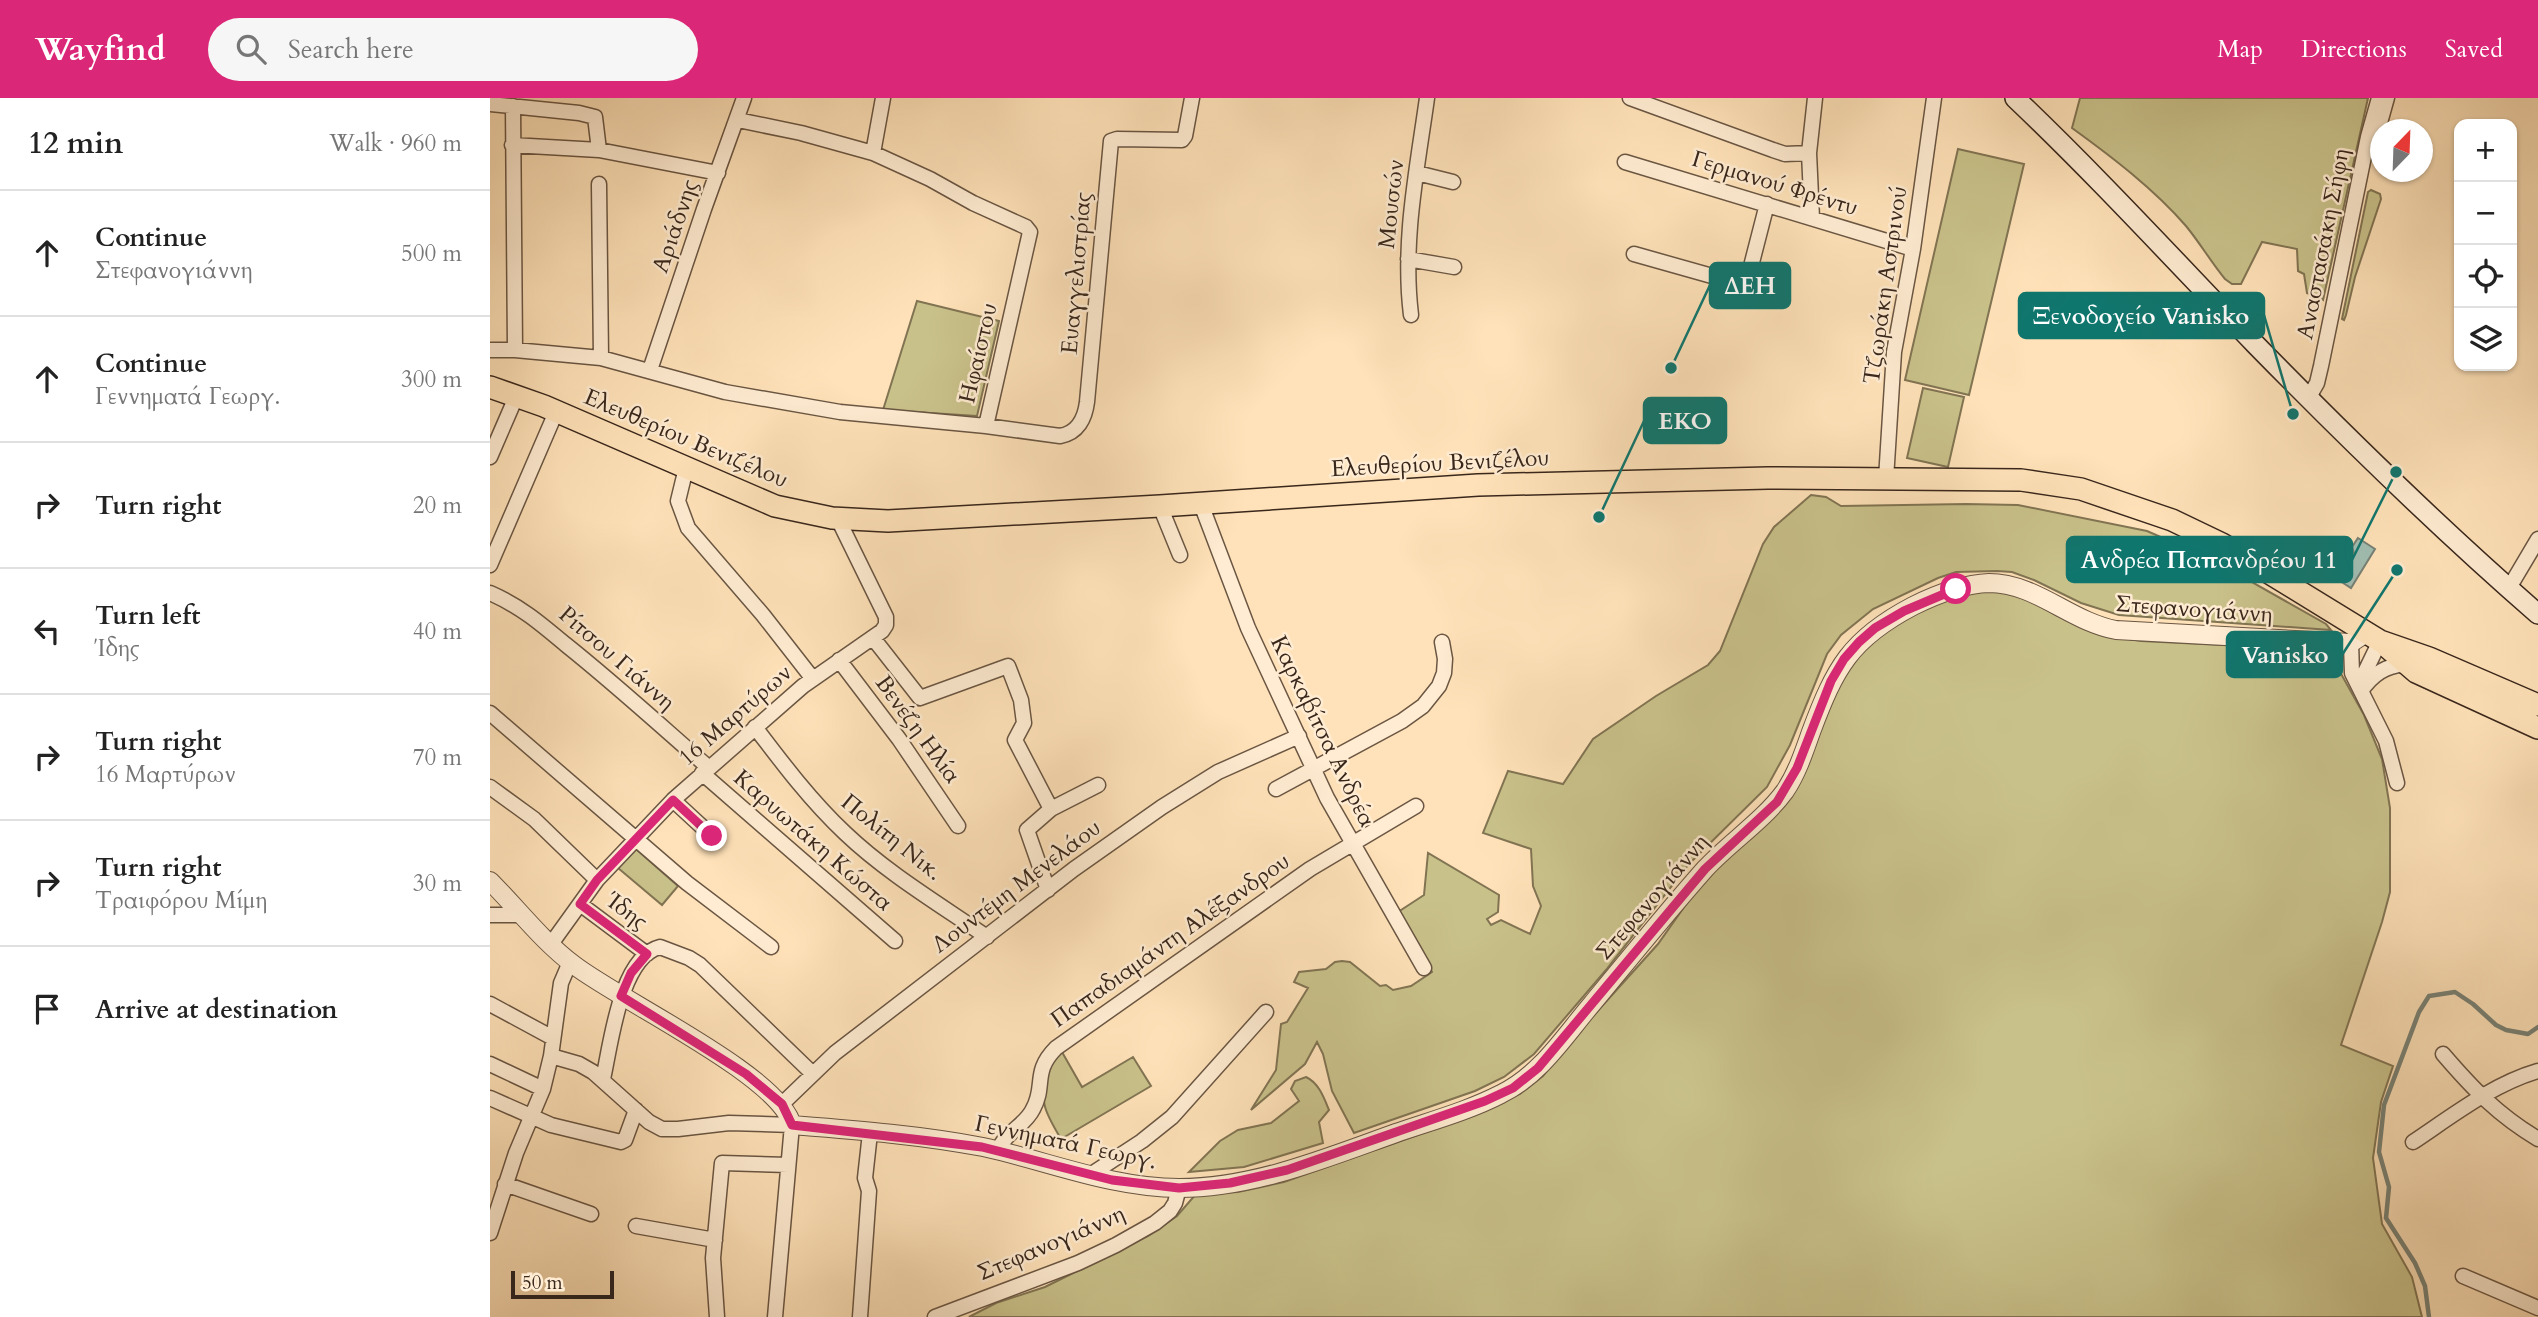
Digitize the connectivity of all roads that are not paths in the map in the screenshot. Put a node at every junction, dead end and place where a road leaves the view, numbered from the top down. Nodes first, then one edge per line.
1 (744, 98) edge
2 (883, 98) edge
3 (1192, 98) edge
4 (1427, 98) edge
5 (1630, 98) edge
6 (1815, 98) edge
7 (1934, 98) edge
8 (2015, 98) edge
9 (2379, 98) edge
10 (2389, 98) edge
11 (490, 104) edge
12 (513, 106) junction
13 (2383, 119) edge
14 (738, 120) junction
15 (512, 145) junction
16 (599, 150) junction
17 (873, 153) junction
18 (1809, 153) junction
19 (1625, 162) dead end
20 (718, 173) junction
21 (1417, 173) junction
22 (1453, 182) dead end
23 (599, 184) dead end
24 (1767, 204) junction
25 (1812, 218) junction
26 (1913, 249) junction
27 (1634, 254) dead end
28 (1408, 259) junction
29 (1454, 267) dead end
30 (1411, 315) dead end
31 (515, 349) junction
32 (490, 350) edge
33 (601, 358) junction
34 (650, 370) junction
35 (490, 387) edge
36 (516, 397) junction
37 (2309, 397) junction
38 (556, 412) junction
39 (986, 426) junction
40 (490, 457) edge
41 (686, 468) junction
42 (1886, 479) junction
43 (1201, 504) junction
44 (1160, 506) junction
45 (838, 519) junction
46 (2538, 539) edge
47 (1180, 555) dead end
48 (490, 565) edge
49 (2508, 588) junction
50 (490, 593) edge
51 (2538, 614) edge
52 (873, 638) junction
53 (2366, 639) junction
54 (1442, 642) dead end
55 (839, 660) junction
56 (2406, 665) junction
57 (813, 678) junction
58 (2361, 691) junction
59 (2538, 705) edge
60 (490, 713) edge
61 (755, 727) junction
62 (2538, 728) edge
63 (1299, 736) junction
64 (705, 770) junction
65 (1313, 770) junction
66 (2397, 783) dead end
67 (1098, 785) dead end
68 (490, 787) edge
69 (1276, 789) dead end
70 (673, 800) junction
71 (1416, 806) dead end
72 (1051, 809) junction
73 (958, 826) dead end
74 (712, 836) dead end
75 (636, 837) junction
76 (1351, 844) junction
77 (597, 880) junction
78 (490, 881) edge
79 (1048, 890) junction
80 (580, 904) junction
81 (490, 915) edge
82 (522, 915) junction
83 (987, 937) junction
84 (895, 941) dead end
85 (551, 944) junction
86 (771, 947) dead end
87 (651, 951) junction
88 (570, 962) junction
89 (1424, 968) dead end
90 (621, 996) junction
91 (490, 1004) edge
92 (1266, 1012) dead end
93 (553, 1038) junction
94 (2443, 1054) dead end
95 (551, 1056) junction
96 (490, 1064) edge
97 (2538, 1071) edge
98 (813, 1074) junction
99 (604, 1079) junction
100 (543, 1088) junction
101 (490, 1098) edge
102 (2481, 1098) junction
103 (782, 1104) junction
104 (636, 1110) junction
105 (533, 1118) junction
106 (792, 1125) junction
107 (870, 1133) junction
108 (2538, 1139) edge
109 (2413, 1142) dead end
110 (998, 1151) junction
111 (788, 1165) junction
112 (1090, 1175) junction
113 (505, 1184) junction
114 (1179, 1188) junction
115 (495, 1201) edge
116 (591, 1214) dead end
117 (636, 1226) dead end
118 (490, 1233) edge
119 (715, 1240) junction
120 (2463, 1276) dead end
121 (2538, 1308) edge
122 (717, 1317) edge
123 (775, 1317) edge
124 (860, 1317) edge
125 (936, 1317) edge

1 - 14 street, Αριάδνης
2 - 17 street
3 - 39 street, Ευαγγελιστρίας
4 - 21 street, Μουσών
5 - 18 street
6 - 18 street
7 - 26 street, Τζωράκη Αστρινού
8 - 37 main road
9 - 37 street, Αναστασάκη Σήφη
10 - 13 street
11 - 12 street
12 - 15 street
12 - 16 street
14 - 17 street, Ηφαίστου
14 - 20 street, Αριάδνης
15 - 16 street
15 - 31 street
16 - 20 street
17 - 39 street, Ηφαίστου
18 - 25 street
19 - 24 street, Γερμανού Φρέντυ
20 - 34 street, Αριάδνης
21 - 22 street
21 - 28 street, Μουσών
23 - 33 street
24 - 25 street, Γερμανού Φρέντυ
24 - 27 street
25 - 26 street, Γερμανού Φρέντυ
26 - 42 street, Τζωράκη Αστρινού
28 - 29 street
28 - 30 street, Μουσών
31 - 32 street, Ηφαίστου
31 - 33 street, Ηφαίστου
33 - 34 street, Ηφαίστου
34 - 39 street, Ηφαίστου
35 - 36 main road, Ελευθερίου Βενιζέλου
36 - 38 main road, Ελευθερίου Βενιζέλου
36 - 40 street
37 - 49 main road
38 - 41 main road, Ελευθερίου Βενιζέλου
38 - 48 street
41 - 45 main road, Ελευθερίου Βενιζέλου
41 - 57 street
42 - 43 main road, Ελευθερίου Βενιζέλου
42 - 53 main road, Ελευθερίου Βενιζέλου
43 - 44 main road, Ελευθερίου Βενιζέλου
43 - 63 street, Καρκαβίτσα Ανδρέα
44 - 45 main road, Ελευθερίου Βενιζέλου
44 - 47 street
45 - 52 street
46 - 49 street
49 - 51 main road
50 - 64 street, Ρίτσου Γιάννη
52 - 55 street, 16 Μαρτύρων
52 - 72 street
53 - 56 main road
53 - 58 street
53 - 58 street
53 - 59 main road
53 - 114 street, Στεφανογιάννη
54 - 65 street
55 - 57 street, 16 Μαρτύρων
55 - 73 street, Βενέζη Ηλία
56 - 58 street
56 - 62 main road
57 - 61 street, 16 Μαρτύρων
58 - 66 street
60 - 75 street
61 - 64 street, 16 Μαρτύρων
61 - 83 street, Πολίτη Νικ.
63 - 65 street, Καρκαβίτσα Ανδρέα
63 - 79 street, Λουντέμη Μενελάου
64 - 70 street, 16 Μαρτύρων
64 - 84 street, Καρυωτάκη Κώστα
65 - 69 street
65 - 76 street, Καρκαβίτσα Ανδρέα
67 - 72 street
68 - 77 street
70 - 74 street
70 - 75 street, 16 Μαρτύρων
71 - 76 street, Παπαδιαμάντη Αλέξανδρου
72 - 79 street
75 - 77 street, 16 Μαρτύρων
75 - 86 street
76 - 89 street, Καρκαβίτσα Ανδρέα
76 - 110 street, Παπαδιαμάντη Αλέξανδρου
77 - 80 street, 16 Μαρτύρων
78 - 82 street
79 - 83 street, Λουντέμη Μενελάου
80 - 85 street, 16 Μαρτύρων
80 - 87 street, Ίδης
81 - 82 street
82 - 85 street
83 - 98 street, Λουντέμη Μενελάου
85 - 88 street
87 - 90 street
87 - 98 street, Ίδης
88 - 90 street
88 - 93 street
90 - 99 street
90 - 103 street
91 - 93 street
92 - 112 street
93 - 95 street
94 - 102 street
95 - 99 street
95 - 100 street
96 - 100 street
97 - 102 street
98 - 103 street, Λουντέμη Μενελάου
99 - 104 street
100 - 105 street
101 - 105 street
102 - 108 street
102 - 109 street
103 - 106 street
104 - 105 street
104 - 106 street
105 - 113 street
106 - 107 street, Γεννηματά Γεωργ.
106 - 111 street
107 - 110 street, Γεννηματά Γεωργ.
107 - 124 street
110 - 112 street, Γεννηματά Γεωργ.
111 - 119 street
111 - 123 street
112 - 114 street, Γεννηματά Γεωργ.
113 - 115 street
113 - 116 street
114 - 125 street, Στεφανογιάννη
115 - 118 street
117 - 119 street
119 - 122 street
120 - 121 street

